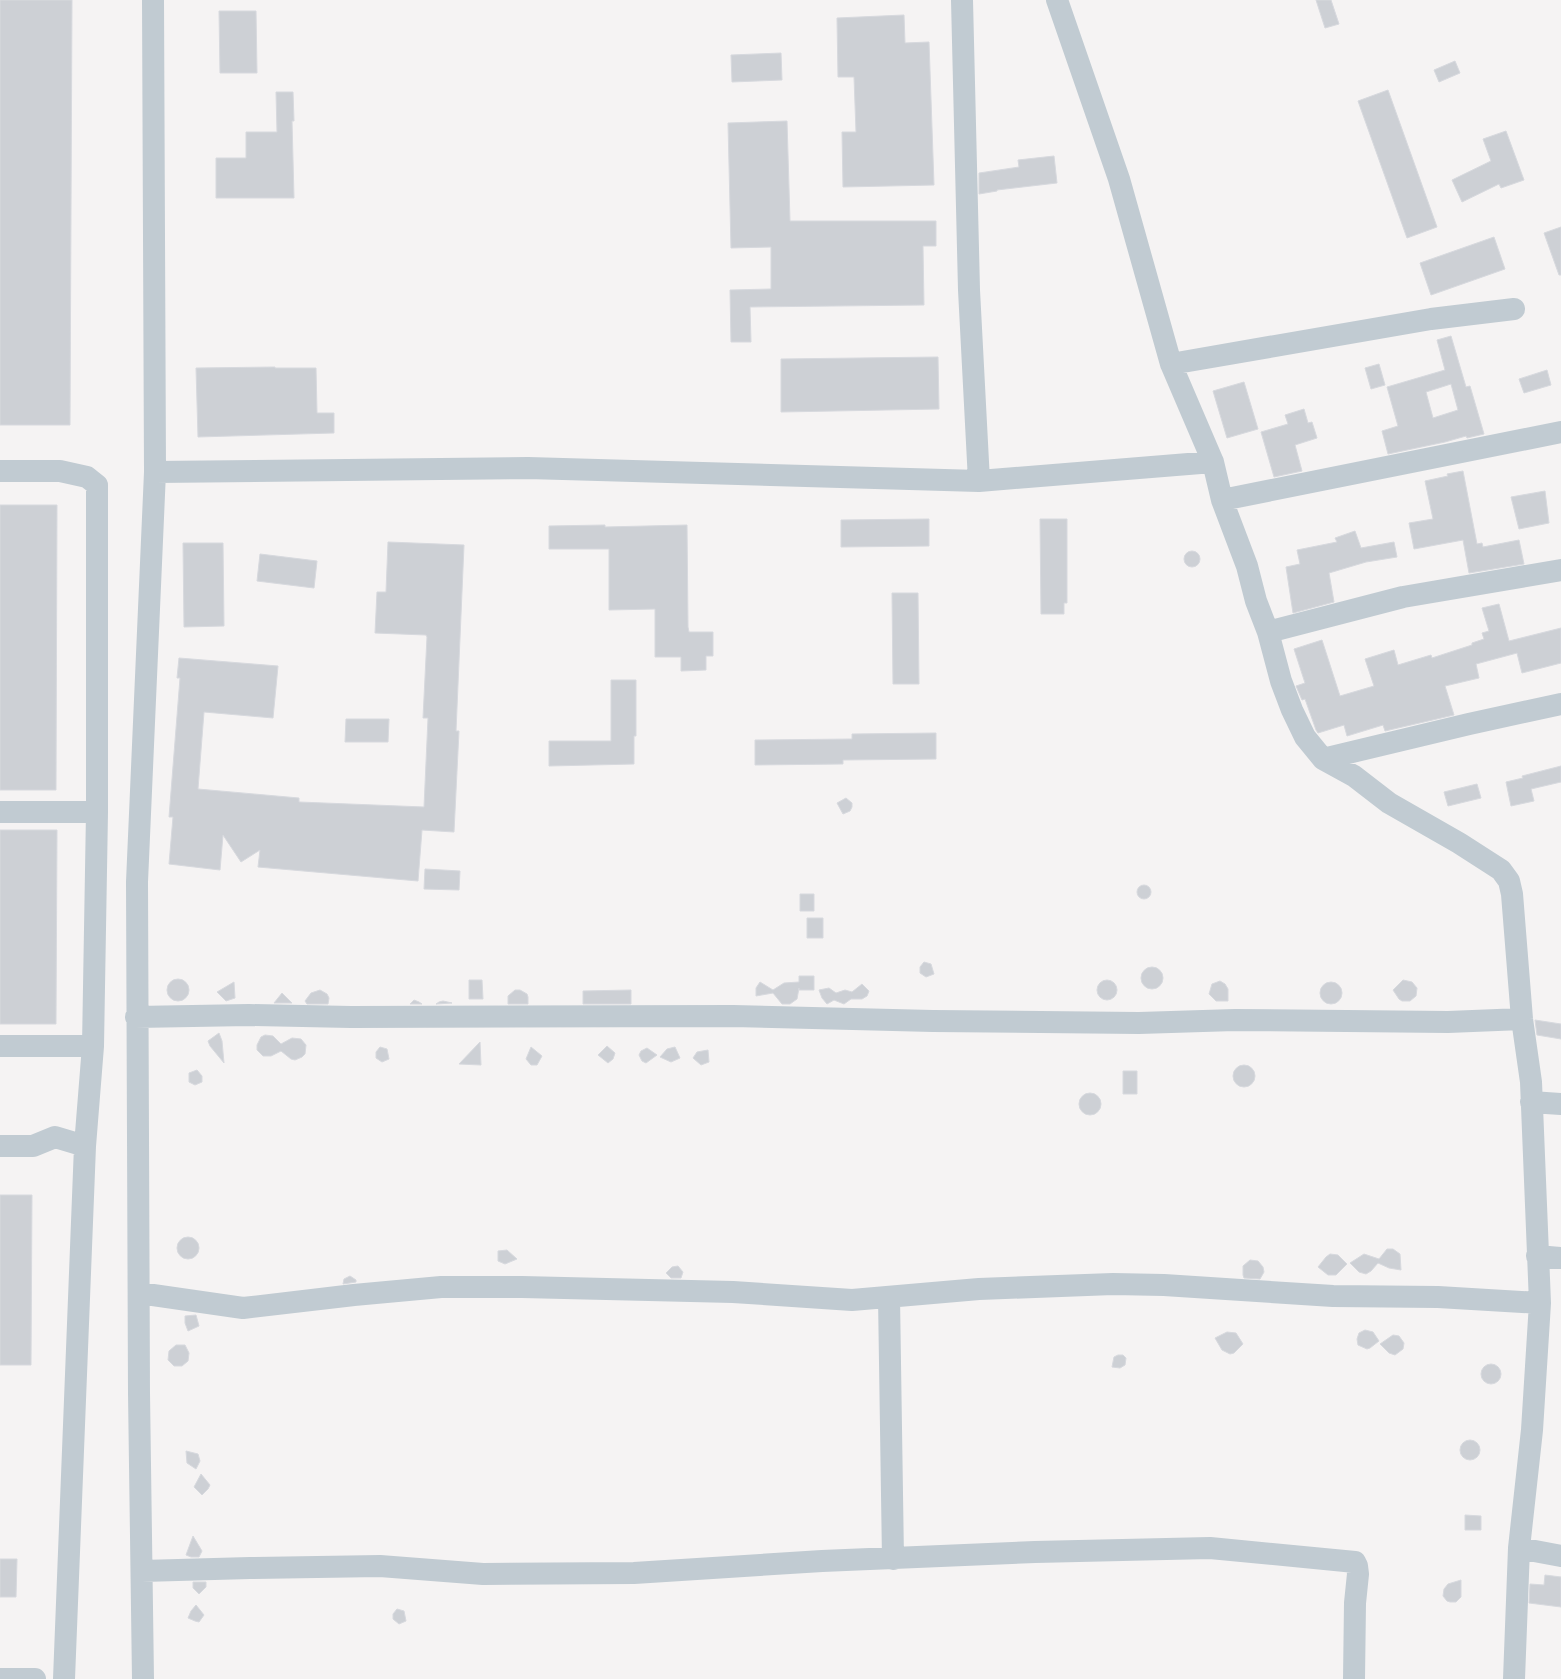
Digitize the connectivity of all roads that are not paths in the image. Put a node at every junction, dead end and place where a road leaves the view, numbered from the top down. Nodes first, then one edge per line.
1 (153, 0) edge
2 (962, 0) edge
3 (1057, 0) edge
4 (1514, 309) dead end
5 (1171, 364) junction
6 (1561, 432) edge
7 (1213, 462) junction
8 (0, 471) edge
9 (155, 472) junction
10 (979, 481) junction
11 (1222, 500) junction
12 (1561, 570) edge
13 (1268, 632) junction
14 (1561, 704) edge
15 (1323, 759) junction
16 (0, 812) edge
17 (97, 812) junction
18 (136, 1018) junction
19 (1522, 1019) junction
20 (0, 1046) edge
21 (93, 1046) junction
22 (1531, 1102) junction
23 (1561, 1104) edge
24 (0, 1146) edge
25 (85, 1146) junction
26 (1537, 1256) junction
27 (1561, 1258) edge
28 (139, 1293) junction
29 (889, 1297) junction
30 (1540, 1303) junction
31 (1519, 1548) junction
32 (1561, 1556) edge
33 (893, 1559) junction
34 (142, 1571) junction
35 (0, 1679) edge
36 (34, 1679) edge
37 (64, 1679) edge
38 (143, 1679) edge
39 (1354, 1679) edge
40 (1514, 1679) edge

1 - 9 street
2 - 10 street
3 - 5 street
4 - 5 street
5 - 7 street
6 - 11 street
7 - 10 street
7 - 11 street
8 - 17 street
9 - 10 street
9 - 18 street
11 - 13 street
12 - 13 street
13 - 15 street
14 - 15 street
15 - 19 street
16 - 17 street
17 - 21 street
18 - 19 street
18 - 28 street
19 - 22 street
20 - 21 street
21 - 25 street
22 - 23 street
22 - 26 street
24 - 25 street
25 - 37 street
26 - 27 street
26 - 30 street
28 - 29 street
28 - 34 street
29 - 30 street
29 - 33 street
30 - 31 street
31 - 32 street
31 - 40 street
33 - 34 street
33 - 39 street
34 - 38 street
35 - 36 street

